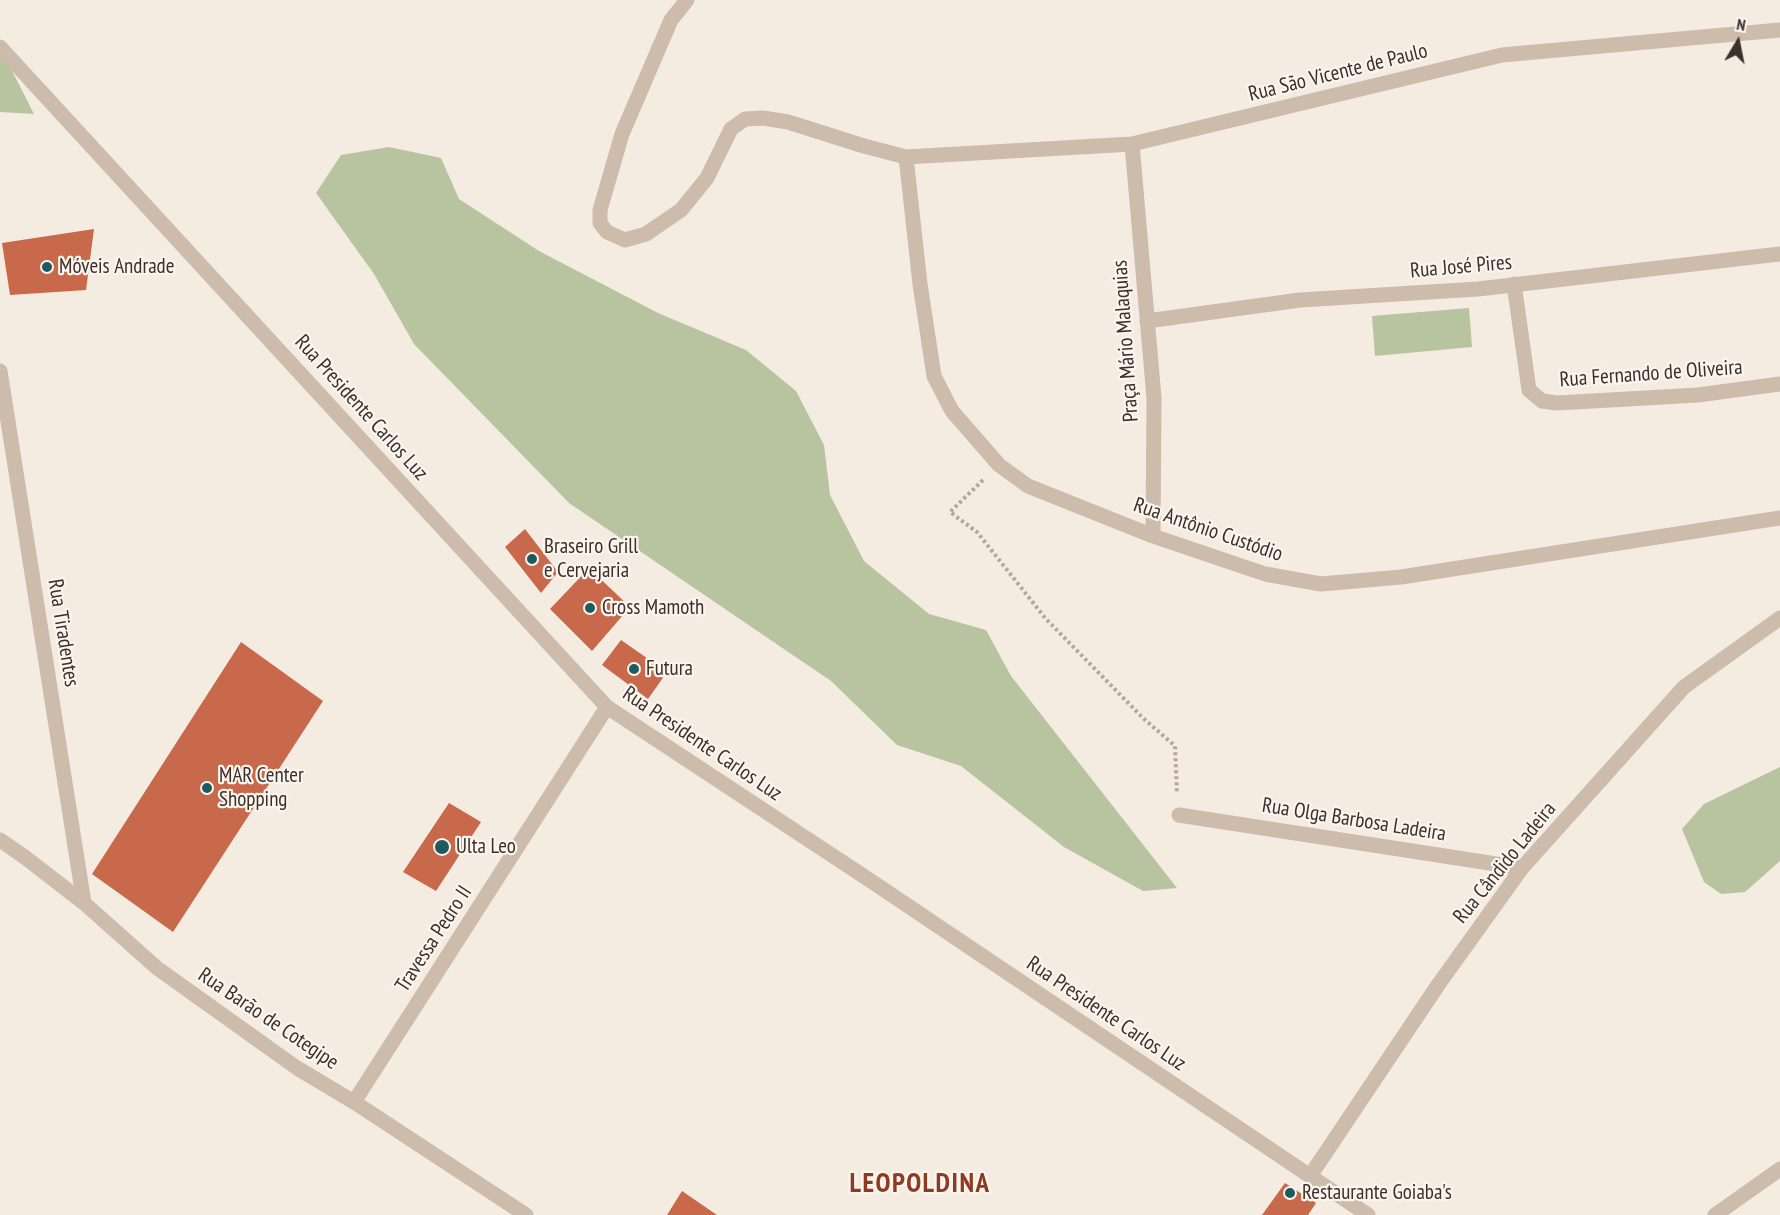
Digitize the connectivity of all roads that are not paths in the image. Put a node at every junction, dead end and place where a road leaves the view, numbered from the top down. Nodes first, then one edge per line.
1 (687, 0) edge
2 (1780, 30) edge
3 (0, 47) edge
4 (1132, 144) junction
5 (906, 157) junction
6 (1780, 254) edge
7 (1514, 284) junction
8 (1147, 321) junction
9 (0, 371) edge
10 (1780, 384) edge
11 (1780, 518) edge
12 (1153, 536) junction
13 (1780, 618) edge
14 (607, 707) junction
15 (1179, 815) road end
16 (0, 840) edge
17 (1522, 868) junction
18 (84, 903) junction
19 (354, 1102) junction
20 (1778, 1173) edge
21 (1310, 1176) junction
22 (526, 1215) edge
23 (1368, 1215) edge
24 (1715, 1215) edge

1 - 5 street, Rua São Vicente de Paulo
2 - 4 street, Rua São Vicente de Paulo
3 - 14 street, Rua Presidente Carlos Luz
4 - 5 street, Rua São Vicente de Paulo
4 - 8 street, Praça Mário Malaquias
5 - 12 street, Rua Antônio Custódio
6 - 7 street, Rua José Pires
7 - 8 street, Rua José Pires
7 - 10 street, Rua Fernando de Oliveira
8 - 12 street, Praça Mário Malaquias
9 - 18 street, Rua Tiradentes
11 - 12 street, Rua Antônio Custódio
13 - 17 street, Rua Cândido Ladeira
14 - 19 street, Travessa Pedro II
14 - 21 street, Rua Presidente Carlos Luz
15 - 17 street, Rua Olga Barbosa Ladeira
16 - 18 street, Rua Barão de Cotegipe
17 - 21 street, Rua Cândido Ladeira
18 - 19 street, Rua Barão de Cotegipe
19 - 22 street, Rua Barão de Cotegipe
20 - 24 street
21 - 23 street, Rua Presidente Carlos Luz

